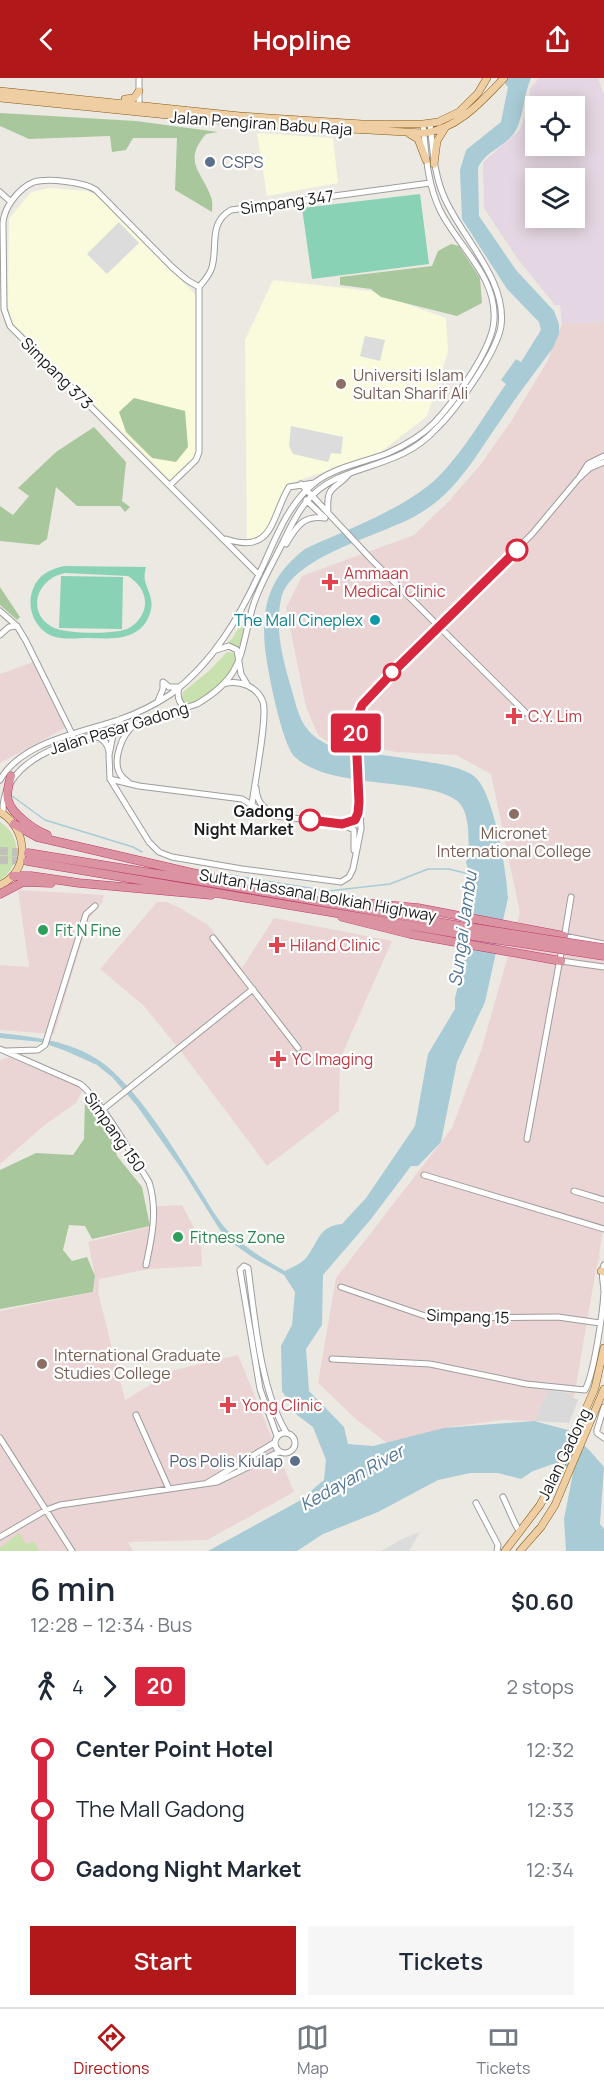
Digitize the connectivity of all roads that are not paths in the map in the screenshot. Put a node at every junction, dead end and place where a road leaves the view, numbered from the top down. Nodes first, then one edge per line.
1 (139, 78) edge
2 (487, 78) edge
3 (502, 81) edge
4 (0, 91) edge
5 (139, 91) junction
6 (0, 98) edge
7 (92, 99) junction
8 (139, 104) junction
9 (182, 109) junction
10 (138, 113) junction
11 (427, 128) junction
12 (445, 128) junction
13 (408, 133) junction
14 (426, 160) junction
15 (434, 164) junction
16 (430, 183) junction
17 (439, 185) junction
18 (0, 192) edge
19 (11, 202) junction
20 (452, 231) junction
21 (199, 287) junction
22 (604, 456) edge
23 (604, 462) edge
24 (350, 473) junction
25 (578, 479) junction
26 (314, 483) junction
27 (301, 484) junction
28 (170, 485) junction
29 (306, 490) junction
30 (301, 496) junction
31 (312, 496) junction
32 (307, 501) junction
33 (327, 515) junction
34 (224, 539) junction
35 (278, 551) junction
36 (259, 575) junction
37 (0, 611) edge
38 (439, 625) junction
39 (17, 626) junction
40 (0, 635) edge
41 (216, 650) junction
42 (240, 660) junction
43 (223, 685) junction
44 (248, 686) junction
45 (179, 687) junction
46 (158, 702) junction
47 (186, 708) junction
48 (526, 713) dead end
49 (121, 719) junction
50 (136, 723) junction
51 (115, 729) junction
52 (72, 734) junction
53 (93, 736) junction
54 (75, 740) junction
55 (110, 755) junction
56 (256, 774) junction
57 (11, 776) junction
58 (110, 779) junction
59 (0, 780) edge
60 (130, 784) junction
61 (359, 802) junction
62 (252, 805) junction
63 (2, 813) edge
64 (275, 815) junction
65 (14, 824) junction
66 (342, 824) junction
67 (72, 845) junction
68 (354, 854) junction
69 (12, 878) junction
70 (79, 883) junction
71 (0, 886) edge
72 (264, 891) junction
73 (0, 894) edge
74 (246, 897) junction
75 (571, 897) dead end
76 (319, 901) junction
77 (95, 906) dead end
78 (309, 908) junction
79 (454, 929) junction
80 (564, 936) junction
81 (213, 938) dead end
82 (604, 946) edge
83 (604, 956) edge
84 (561, 961) junction
85 (604, 967) edge
86 (253, 989) junction
87 (298, 1048) dead end
88 (2, 1050) edge
89 (29, 1050) junction
90 (21, 1059) junction
91 (102, 1110) junction
92 (527, 1139) dead end
93 (424, 1175) dead end
94 (574, 1191) dead end
95 (604, 1200) edge
96 (604, 1229) edge
97 (146, 1265) dead end
98 (603, 1270) edge
99 (341, 1287) dead end
100 (600, 1323) junction
101 (604, 1348) edge
102 (332, 1359) dead end
103 (604, 1389) edge
104 (604, 1407) edge
105 (136, 1415) dead end
106 (285, 1432) junction
107 (277, 1436) junction
108 (0, 1438) edge
109 (604, 1438) edge
110 (274, 1443) junction
111 (279, 1452) junction
112 (205, 1484) junction
113 (169, 1490) junction
114 (503, 1497) dead end
115 (476, 1503) dead end
116 (46, 1510) junction
117 (519, 1532) junction
118 (0, 1537) edge
119 (72, 1551) edge
120 (497, 1551) edge
121 (505, 1551) edge
122 (520, 1551) edge

1 - 5 street
2 - 11 main road, Jalan Pengiran Babu Raja
3 - 12 main road, Jalan Pengiran Babu Raja
4 - 7 main road, Jalan Pengiran Babu Raja
5 - 7 main road
5 - 8 street
5 - 9 main road
6 - 10 main road, Jalan Pengiran Babu Raja
7 - 8 main road, Jalan Pengiran Babu Raja
8 - 9 main road, Jalan Pengiran Babu Raja
8 - 10 street
9 - 11 main road, Jalan Pengiran Babu Raja
10 - 13 main road, Jalan Pengiran Babu Raja
11 - 12 main road, Jalan Pengiran Babu Raja
11 - 13 main road, Jalan Pengiran Babu Raja
11 - 14 street, Jalan Pasar Gadong
11 - 15 street, Jalan Pasar Gadong
12 - 15 main road
13 - 14 main road
14 - 16 street, Jalan Pasar Gadong
15 - 17 street, Jalan Pasar Gadong
16 - 20 street, Jalan Pasar Gadong
16 - 21 street, Simpang 347
17 - 20 street
17 - 24 street, Jalan Pasar Gadong
18 - 19 street
19 - 21 street
19 - 28 street, Simpang 373
20 - 26 street, Jalan Pasar Gadong
21 - 28 street
22 - 25 street
23 - 25 street
24 - 31 street, Jalan Pasar Gadong
24 - 33 street
25 - 38 street
26 - 27 street
26 - 29 street, Jalan Pasar Gadong
27 - 29 street
27 - 34 street
28 - 34 street, Simpang 373
29 - 30 street, Jalan Pasar Gadong
29 - 31 street
30 - 32 street
30 - 36 street, Jalan Pasar Gadong
31 - 32 street, Jalan Pasar Gadong
31 - 33 street
32 - 33 street
32 - 35 street, Jalan Pasar Gadong
33 - 35 street
33 - 38 street
34 - 36 street, Simpang 373
35 - 42 street, Jalan Pasar Gadong
36 - 41 street, Jalan Pasar Gadong
37 - 39 street
38 - 48 street
38 - 61 street
39 - 40 street
39 - 52 street
41 - 42 street
41 - 45 street, Jalan Pasar Gadong
42 - 43 street, Jalan Pasar Gadong
42 - 44 street
43 - 44 street
43 - 47 street, Jalan Pasar Gadong
44 - 56 street
45 - 46 street, Jalan Pasar Gadong
45 - 46 street
45 - 47 street
46 - 49 street, Jalan Pasar Gadong
47 - 50 street, Jalan Pasar Gadong
49 - 51 street
49 - 52 street, Jalan Pasar Gadong
50 - 51 street, Jalan Pasar Gadong
50 - 60 street
51 - 53 street, Jalan Pasar Gadong
51 - 55 street
52 - 54 street
52 - 59 street, Jalan Pasar Gadong
53 - 54 street, Jalan Pasar Gadong
53 - 55 street
54 - 57 street, Jalan Pasar Gadong
55 - 58 street
56 - 62 street
56 - 64 street
57 - 63 street
57 - 67 highway
58 - 60 street
58 - 68 street
60 - 62 street
61 - 66 street
61 - 68 street
62 - 64 street
63 - 65 main road
64 - 66 street
65 - 67 highway
65 - 69 main road
66 - 68 street
67 - 72 highway
69 - 70 highway
69 - 71 main road
70 - 73 highway
70 - 74 highway
72 - 74 highway, Sultan Hassanal Bolkiah Highway
72 - 76 highway, Sultan Hassanal Bolkiah Highway
74 - 78 highway, Sultan Hassanal Bolkiah Highway
75 - 80 street
76 - 79 highway, Sultan Hassanal Bolkiah Highway
76 - 80 highway
77 - 89 street
78 - 79 highway, Sultan Hassanal Bolkiah Highway
78 - 84 highway
79 - 82 highway, Sultan Hassanal Bolkiah Highway, bridge
79 - 83 highway, Sultan Hassanal Bolkiah Highway, bridge
80 - 82 street
80 - 84 street
81 - 86 street
84 - 85 street
84 - 92 street
86 - 87 street
86 - 91 street
88 - 89 street
88 - 90 street, Simpang 150
89 - 90 street
90 - 91 street, Simpang 150
91 - 97 street, Simpang 150
93 - 96 street
94 - 95 street
98 - 100 street
99 - 100 street, Simpang 15
100 - 102 street
101 - 117 main road, Jalan Gadong
103 - 122 main road, Jalan Gadong
104 - 109 street
105 - 113 street
106 - 107 street
106 - 107 street
106 - 111 street
107 - 110 street
108 - 116 street
110 - 111 street
110 - 112 street
111 - 112 street
112 - 113 street
113 - 116 street
114 - 117 street
115 - 120 street
116 - 118 street
116 - 119 street
117 - 121 main road, Jalan Gadong

